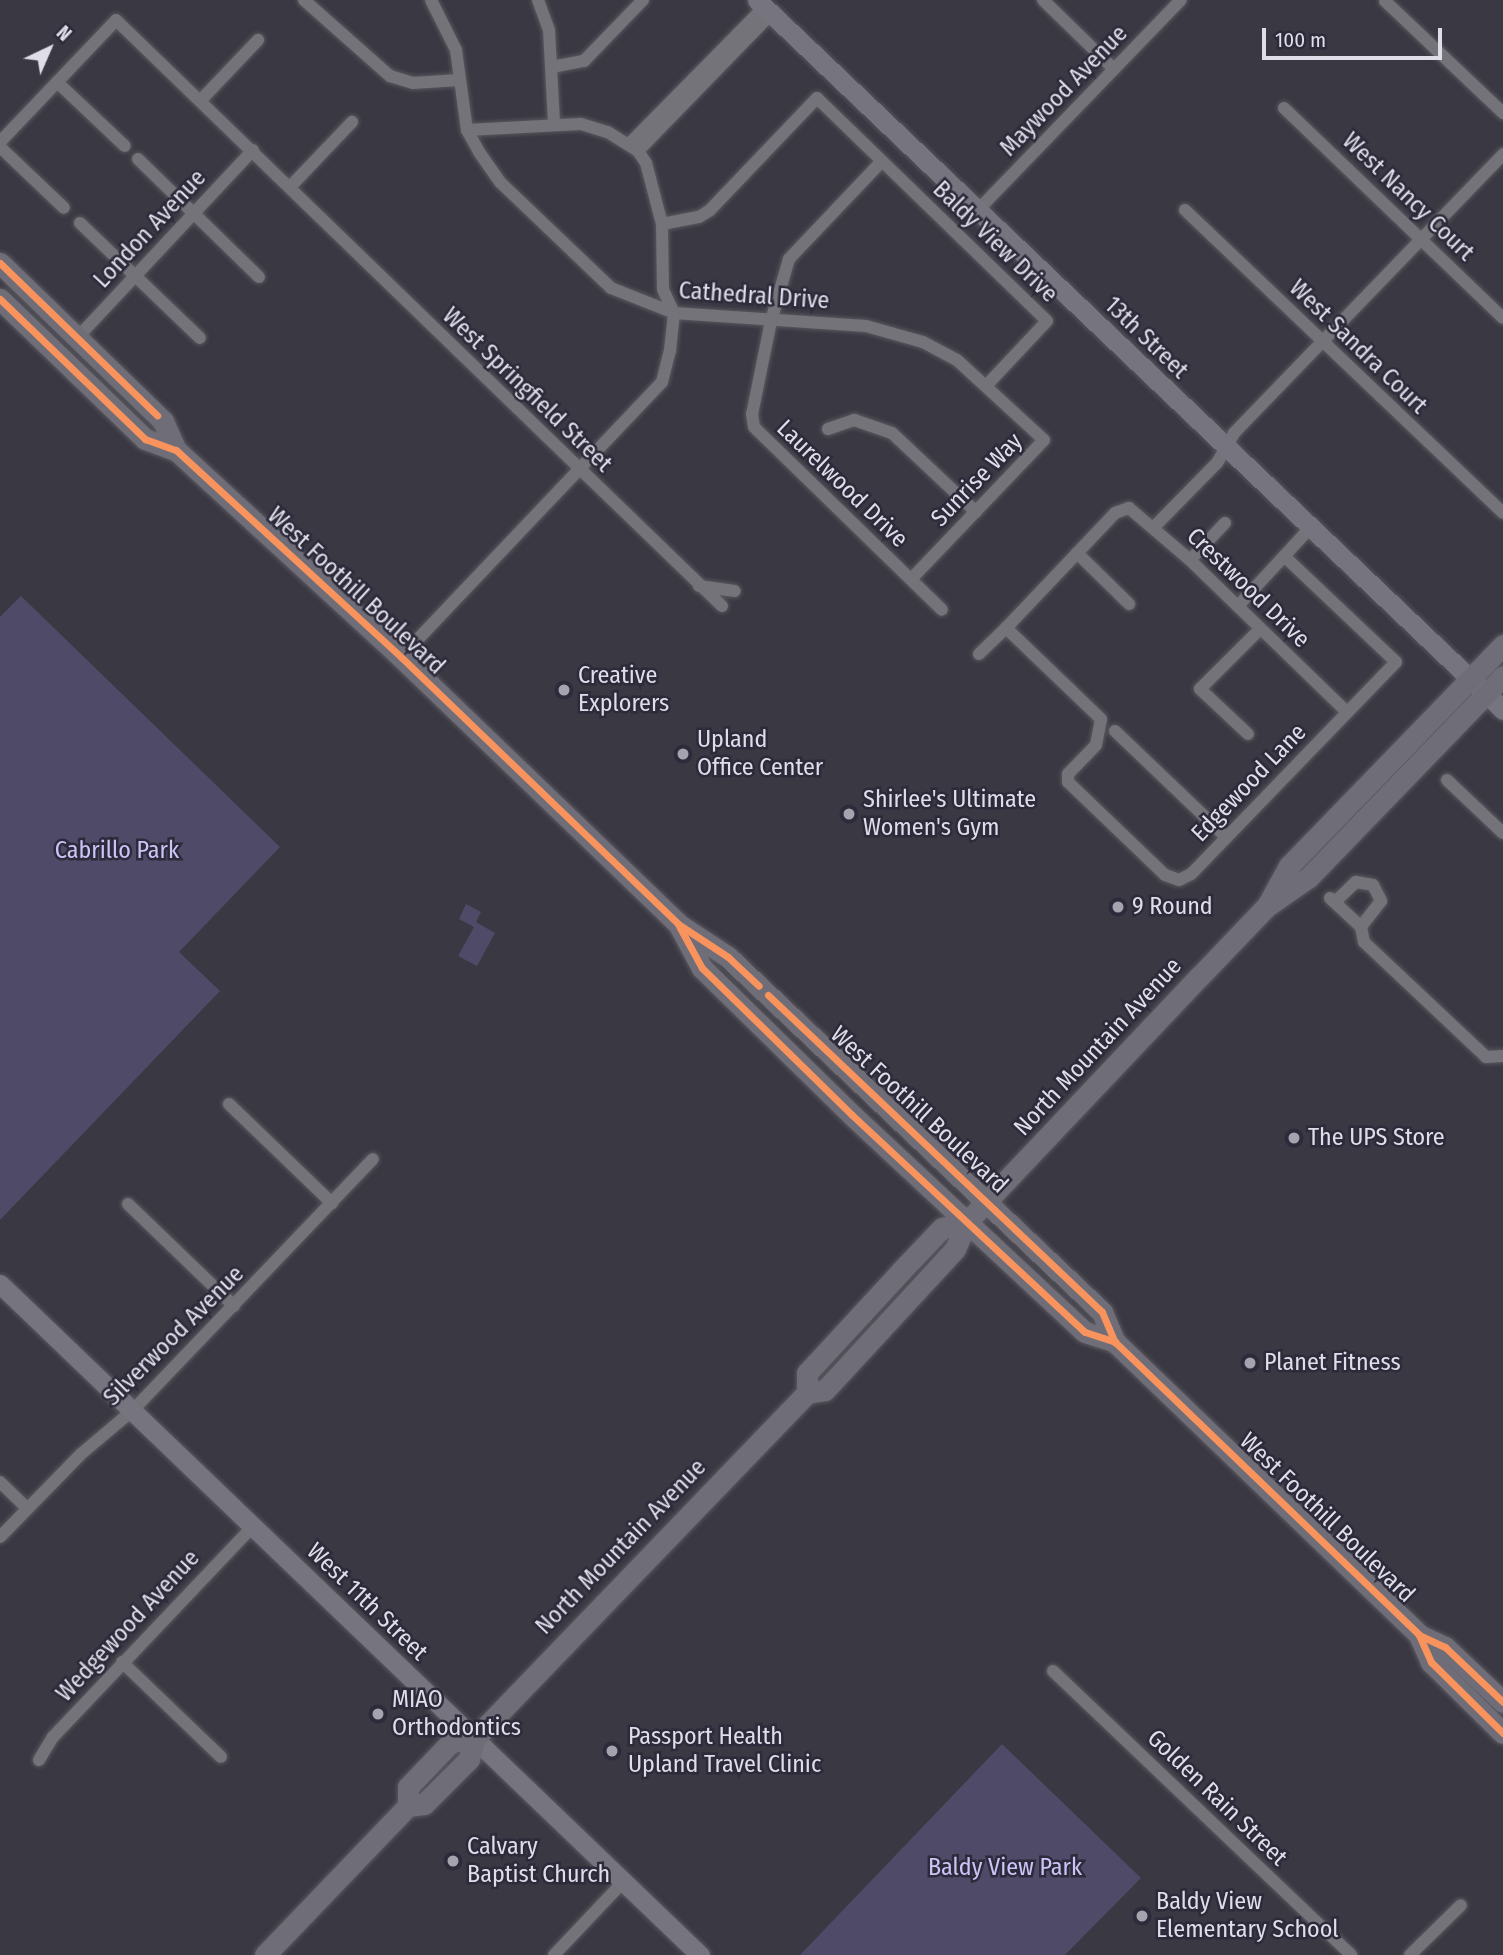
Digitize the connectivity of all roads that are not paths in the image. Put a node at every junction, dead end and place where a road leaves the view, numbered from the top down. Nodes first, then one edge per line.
1 (304, 0) edge
2 (431, 0) edge
3 (538, 0) edge
4 (643, 0) edge
5 (1043, 0) edge
6 (1181, 0) edge
7 (1385, 1) edge
8 (764, 7) edge
9 (258, 40) dead end
10 (552, 67) junction
11 (1114, 69) junction
12 (459, 80) junction
13 (57, 82) junction
14 (201, 100) junction
15 (1284, 108) dead end
16 (1503, 113) edge
17 (352, 122) dead end
18 (554, 123) junction
19 (467, 130) junction
20 (0, 144) edge
21 (125, 146) dead end
22 (634, 147) junction
23 (253, 150) junction
24 (1503, 154) edge
25 (138, 159) dead end
26 (882, 161) junction
27 (290, 187) junction
28 (64, 208) dead end
29 (1185, 210) dead end
30 (977, 211) junction
31 (195, 212) junction
32 (80, 223) dead end
33 (662, 224) junction
34 (1421, 238) junction
35 (2, 265) edge
36 (135, 276) junction
37 (259, 277) dead end
38 (0, 299) edge
39 (674, 313) junction
40 (1503, 318) edge
41 (771, 321) junction
42 (78, 337) junction
43 (200, 338) dead end
44 (1323, 342) junction
45 (84, 379) junction
46 (988, 385) junction
47 (157, 415) junction
48 (828, 429) dead end
49 (1044, 440) joint
50 (1226, 448) junction
51 (176, 450) junction
52 (579, 470) junction
53 (976, 512) junction
54 (1503, 513) edge
55 (1225, 523) dead end
56 (1154, 527) junction
57 (1309, 529) junction
58 (1077, 553) junction
59 (1284, 556) junction
60 (1190, 560) junction
61 (911, 579) junction
62 (699, 586) junction
63 (735, 591) dead end
64 (1129, 604) dead end
65 (722, 606) dead end
66 (1238, 606) junction
67 (942, 610) dead end
68 (1006, 628) junction
69 (1260, 629) junction
70 (1503, 645) edge
71 (979, 654) dead end
72 (401, 657) junction
73 (1503, 676) edge
74 (1469, 680) junction
75 (1485, 694) junction
76 (1503, 710) edge
77 (1346, 711) junction
78 (1115, 731) dead end
79 (1248, 734) dead end
80 (1447, 780) dead end
81 (1503, 833) edge
82 (1226, 837) junction
83 (1266, 907) junction
84 (678, 924) junction
85 (1361, 927) junction
86 (1503, 1056) edge
87 (229, 1104) dead end
88 (373, 1160) dead end
89 (988, 1201) junction
90 (332, 1203) junction
91 (128, 1204) dead end
92 (967, 1222) junction
93 (0, 1284) edge
94 (234, 1306) junction
95 (1115, 1342) junction
96 (133, 1410) junction
97 (0, 1482) edge
98 (27, 1508) junction
99 (253, 1525) junction
100 (0, 1537) edge
101 (1419, 1635) junction
102 (122, 1662) junction
103 (1053, 1671) dead end
104 (1503, 1702) edge
105 (1503, 1732) edge
106 (474, 1739) junction
107 (221, 1757) dead end
108 (39, 1760) dead end
109 (623, 1882) junction
110 (1461, 1905) dead end
111 (265, 1955) edge
112 (554, 1955) edge
113 (700, 1955) edge
114 (1351, 1955) edge
115 (1410, 1955) edge

1 - 12 street
2 - 12 street, Cathedral Drive
3 - 10 street
4 - 10 street
5 - 11 street
6 - 11 street, Maywood Avenue
7 - 16 street
8 - 22 street
8 - 30 street, 13th Street
9 - 14 street
10 - 18 street
11 - 30 street, Maywood Avenue
12 - 19 street, Cathedral Drive
13 - 14 street, West Springfield Street
13 - 20 street
13 - 21 street
14 - 23 street, West Springfield Street
15 - 34 street, West Nancy Court
17 - 27 street
18 - 19 street
18 - 22 street
19 - 39 street, Cathedral Drive
20 - 28 street
22 - 33 street
23 - 27 street, West Springfield Street
23 - 31 street, London Avenue
24 - 34 street
25 - 31 street
26 - 33 street
26 - 41 street, Laurelwood Drive
26 - 46 street, Baldy View Drive
27 - 52 street, West Springfield Street
29 - 44 street, West Sandra Court
30 - 50 street, 13th Street
31 - 36 street, London Avenue
31 - 37 street
32 - 36 street
33 - 39 street
34 - 40 street, West Nancy Court
34 - 44 street
35 - 42 main road, West Foothill Boulevard
36 - 42 street, London Avenue
36 - 43 street
38 - 45 main road, West Foothill Boulevard
39 - 41 street, Cathedral Drive
39 - 52 street
41 - 46 street, Cathedral Drive
41 - 61 street, Laurelwood Drive
42 - 47 main road, West Foothill Boulevard
44 - 50 street
44 - 54 street, West Sandra Court
45 - 47 main road
45 - 51 main road, West Foothill Boulevard
46 - 49 street, Cathedral Drive
47 - 51 main road, West Foothill Boulevard
48 - 53 street
49 - 53 street, Sunrise Way
50 - 56 street
50 - 57 street, 13th Street
51 - 72 main road, West Foothill Boulevard
52 - 62 street, West Springfield Street
52 - 72 street
53 - 61 street, Sunrise Way
55 - 60 street
56 - 58 street, Crestwood Drive
56 - 60 street, Crestwood Drive
57 - 59 street
57 - 74 street, 13th Street
58 - 64 street
58 - 68 street
59 - 66 street
59 - 77 street, Edgewood Lane
60 - 66 street, Crestwood Drive
61 - 67 street, Laurelwood Drive
62 - 63 street
62 - 65 street, West Springfield Street
66 - 69 street, Crestwood Drive
68 - 71 street
68 - 82 street, Edgewood Lane
69 - 77 street, Crestwood Drive
69 - 79 street
70 - 74 main road, North Mountain Avenue
72 - 84 main road, West Foothill Boulevard
73 - 75 main road, North Mountain Avenue
74 - 75 street, 13th Street
74 - 83 main road, North Mountain Avenue
75 - 76 street, 13th Street
75 - 83 main road, North Mountain Avenue
77 - 82 street, Edgewood Lane
78 - 82 street
80 - 81 street
83 - 89 main road, North Mountain Avenue
84 - 89 main road, West Foothill Boulevard
84 - 92 main road, West Foothill Boulevard
85 - 85 street
85 - 86 street
87 - 90 street
88 - 90 street, Silverwood Avenue
89 - 92 main road, North Mountain Avenue
89 - 95 main road, West Foothill Boulevard
90 - 94 street, Silverwood Avenue
91 - 94 street
92 - 95 main road, West Foothill Boulevard
92 - 106 main road, North Mountain Avenue
93 - 96 street, West 11th Street
94 - 96 street, Silverwood Avenue
95 - 101 main road, West Foothill Boulevard
96 - 98 street, Silverwood Avenue
96 - 99 street, West 11th Street
97 - 98 street
98 - 100 street, Silverwood Avenue
99 - 102 street, Wedgewood Avenue
99 - 106 street, West 11th Street
101 - 104 main road, West Foothill Boulevard
101 - 105 main road, West Foothill Boulevard
102 - 107 street
102 - 108 street, Wedgewood Avenue
103 - 114 street, Golden Rain Street
106 - 109 street, West 11th Street
106 - 111 main road, North Mountain Avenue
109 - 112 street
109 - 113 street, West 11th Street
110 - 115 street

